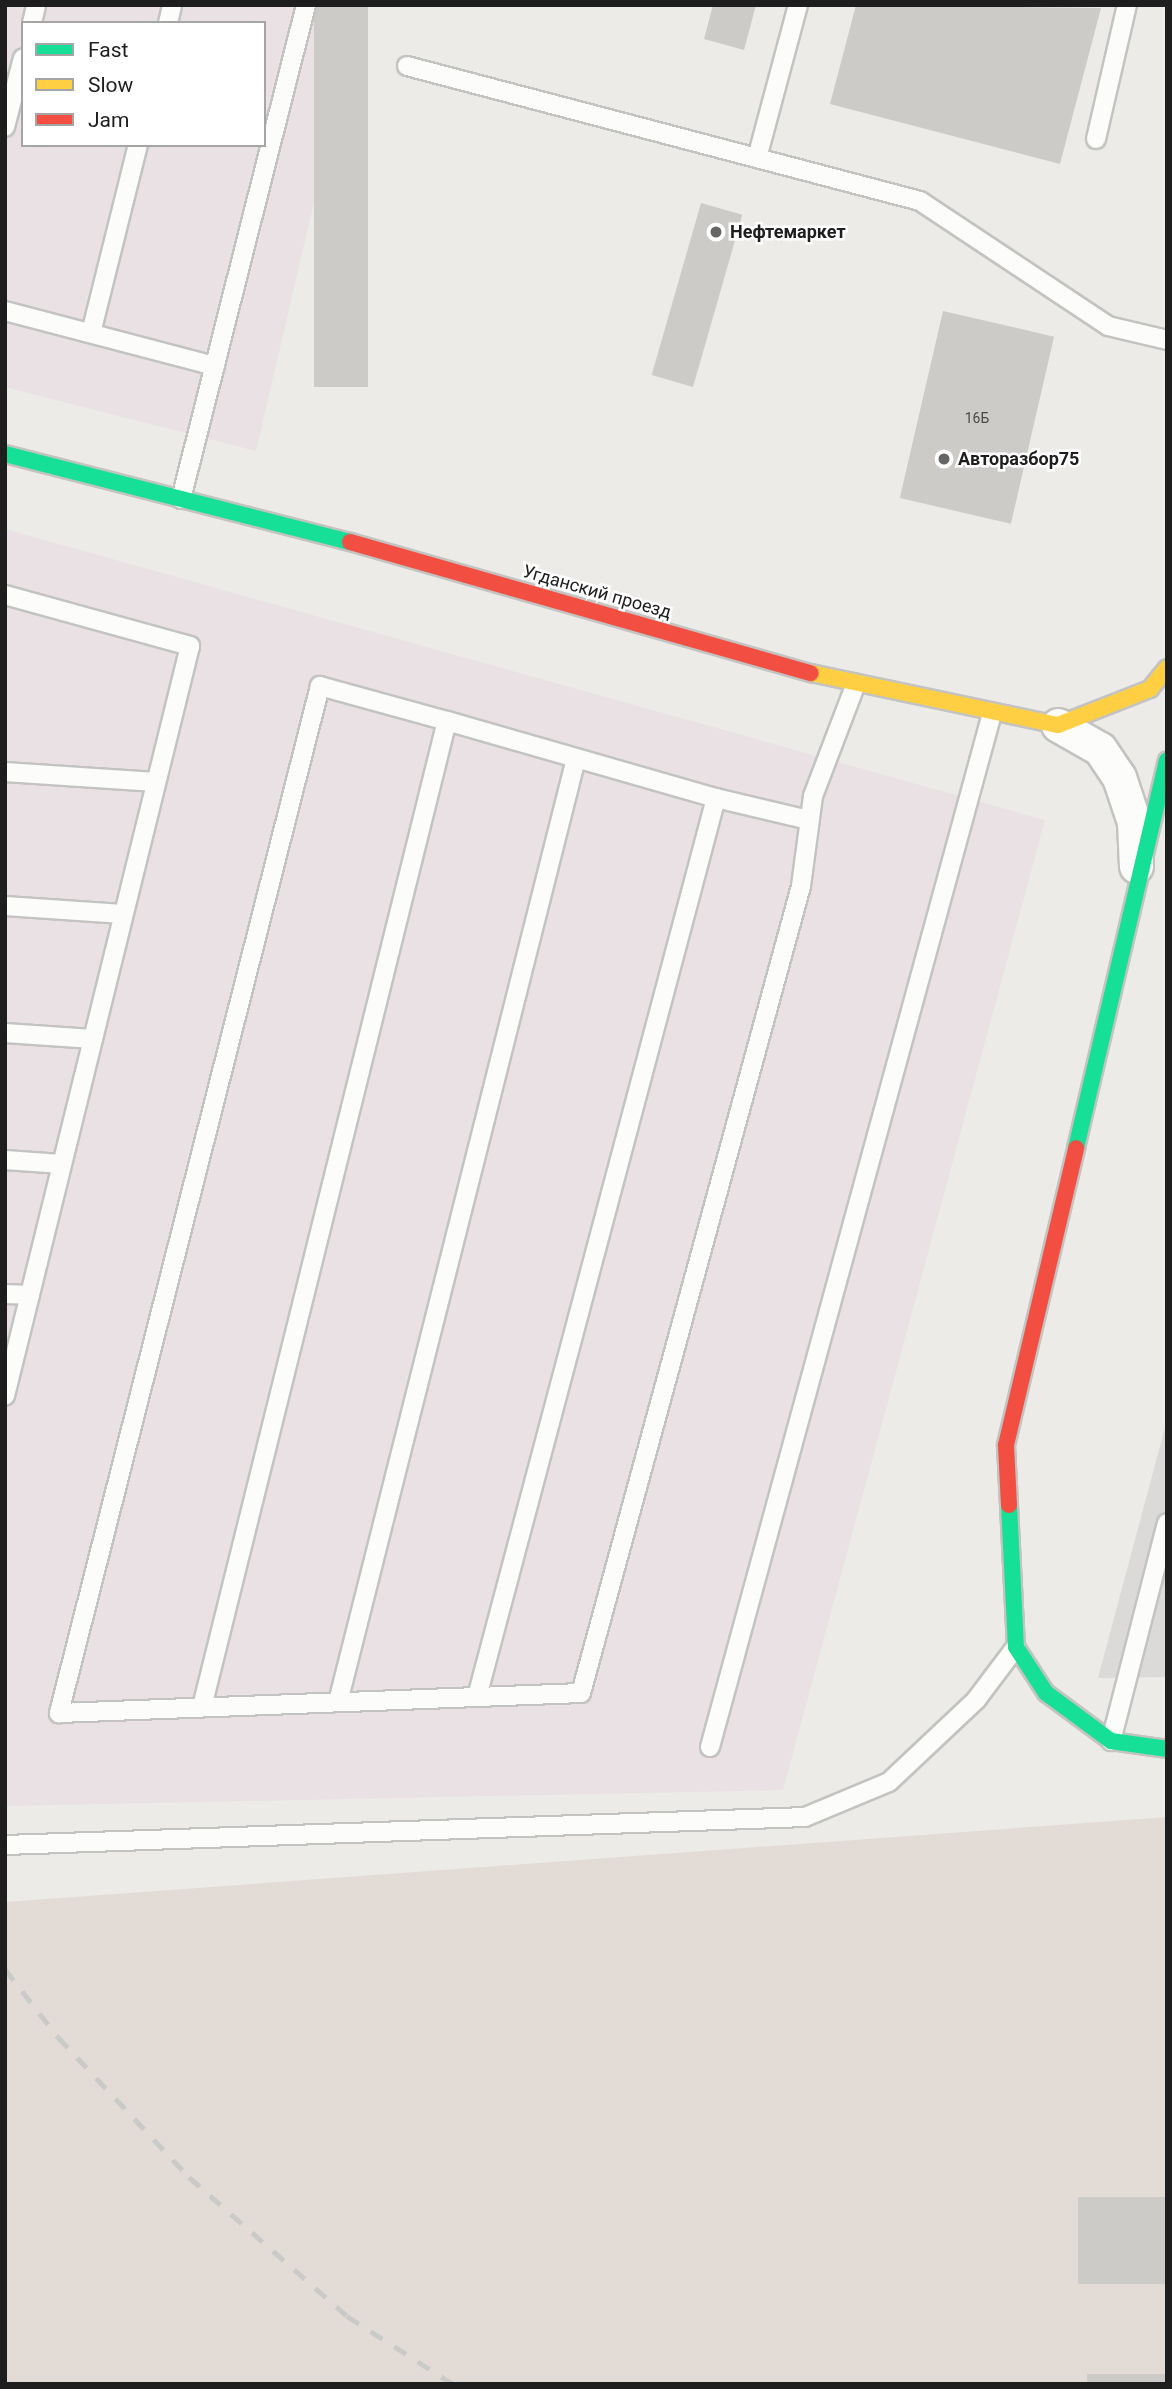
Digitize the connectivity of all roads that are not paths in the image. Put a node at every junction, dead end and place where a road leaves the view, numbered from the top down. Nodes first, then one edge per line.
1 (306, 5) edge
2 (798, 5) edge
3 (1127, 5) edge
4 (21, 66) edge
5 (407, 66) dead end
6 (5, 127) edge
7 (1096, 139) dead end
8 (138, 147) edge
9 (757, 158) junction
10 (5, 311) edge
11 (91, 333) junction
12 (1167, 340) edge
13 (215, 366) junction
14 (5, 454) edge
15 (181, 499) junction
16 (5, 596) edge
17 (1167, 668) edge
18 (855, 686) junction
19 (992, 713) junction
20 (447, 721) junction
21 (1058, 726) junction
22 (576, 759) junction
23 (1166, 768) edge
24 (5, 772) edge
25 (156, 782) junction
26 (716, 798) junction
27 (809, 820) junction
28 (1137, 888) junction
29 (5, 906) edge
30 (123, 914) junction
31 (5, 1033) edge
32 (93, 1039) junction
33 (5, 1160) edge
34 (62, 1164) junction
35 (5, 1294) edge
36 (30, 1295) junction
37 (5, 1396) edge
38 (1167, 1523) edge
39 (1016, 1647) junction
40 (477, 1697) junction
41 (338, 1702) junction
42 (202, 1707) junction
43 (1111, 1741) junction
44 (709, 1747) dead end
45 (1167, 1749) edge
46 (5, 1845) edge

1 - 13 lane
2 - 9 lane
3 - 7 lane
4 - 6 lane
5 - 9 lane
8 - 11 lane
9 - 12 lane
10 - 11 lane
11 - 13 lane
13 - 15 lane
14 - 15 street, Угданский проезд
15 - 18 street, Угданский проезд
16 - 25 lane
17 - 21 street
18 - 19 street, Угданский проезд
18 - 27 lane
19 - 21 street, Угданский проезд
19 - 44 lane
20 - 22 lane
20 - 42 lane
20 - 42 lane
21 - 28 street
22 - 26 lane
22 - 41 lane
23 - 28 street
24 - 25 lane
25 - 30 lane
26 - 27 lane
26 - 40 lane
27 - 40 lane
28 - 39 street
29 - 30 lane
30 - 32 lane
31 - 32 lane
32 - 34 lane
33 - 34 lane
34 - 36 lane
35 - 36 lane
36 - 37 lane
38 - 43 lane
39 - 43 street
39 - 46 lane
40 - 41 lane
41 - 42 lane
43 - 45 street

